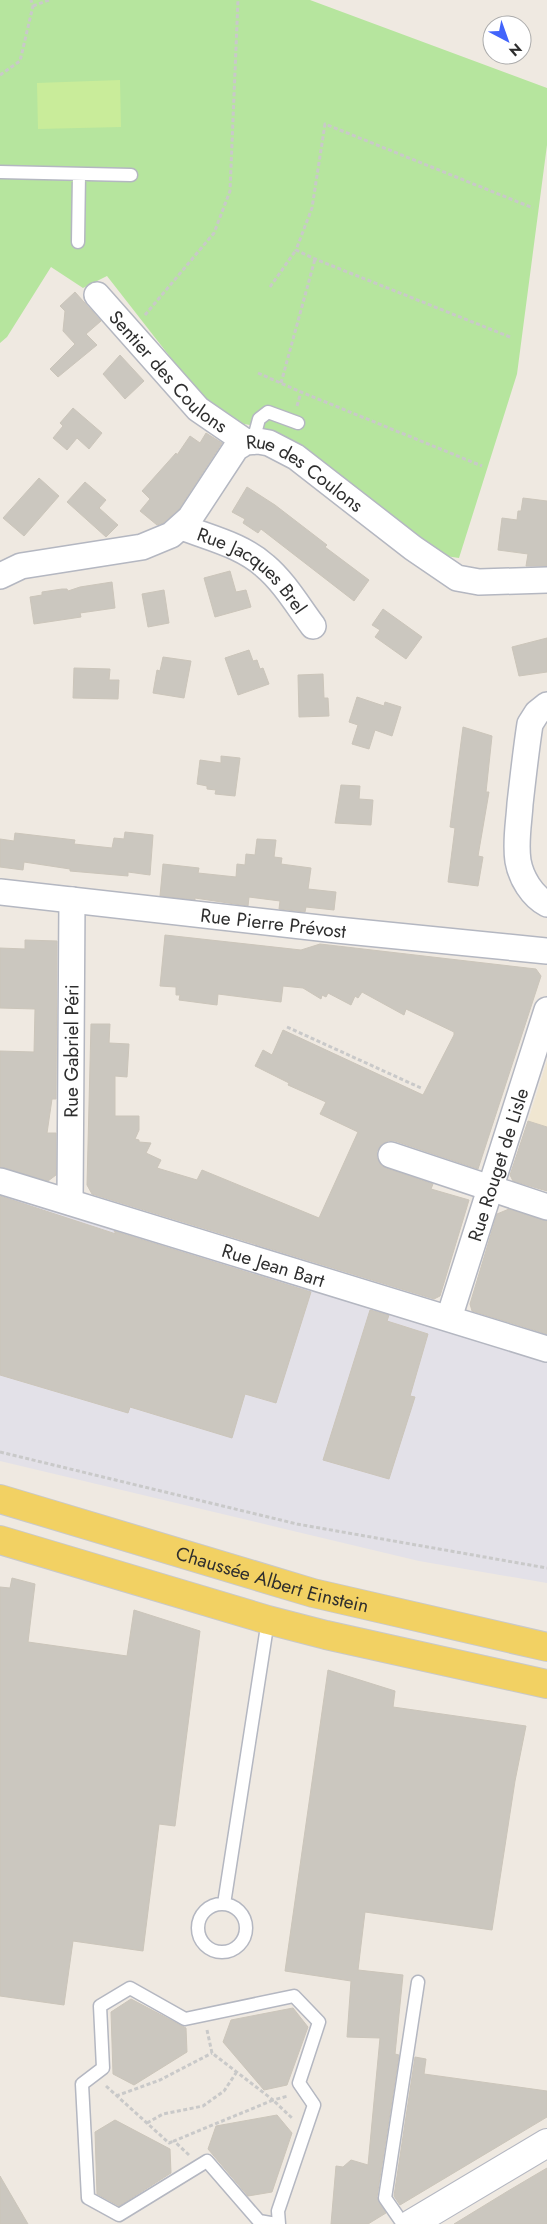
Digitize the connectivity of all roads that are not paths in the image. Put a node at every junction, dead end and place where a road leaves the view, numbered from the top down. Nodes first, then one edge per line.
1 (0, 172) edge
2 (79, 174) junction
3 (131, 175) dead end
4 (78, 242) dead end
5 (97, 295) dead end
6 (295, 422) road end
7 (249, 442) junction
8 (182, 527) junction
9 (0, 576) edge
10 (547, 580) edge
11 (313, 626) dead end
12 (547, 705) edge
13 (0, 892) edge
14 (72, 900) junction
15 (547, 904) edge
16 (547, 951) edge
17 (547, 1010) edge
18 (391, 1155) dead end
19 (0, 1181) edge
20 (490, 1189) junction
21 (70, 1202) junction
22 (547, 1207) edge
23 (449, 1318) junction
24 (547, 1349) edge
25 (0, 1499) edge
26 (0, 1540) edge
27 (268, 1620) junction
28 (547, 1647) edge
29 (547, 1684) edge
30 (224, 1904) dead end
31 (418, 1982) dead end
32 (547, 2143) edge
33 (277, 2224) edge
34 (403, 2224) edge
35 (411, 2224) edge

1 - 2 lane
2 - 3 lane
2 - 4 lane
5 - 7 street, Sentier des Coulons
6 - 7 lane
7 - 8 street, Rue des Coulons
7 - 10 street, Rue des Coulons
8 - 9 street, Rue des Coulons
8 - 11 street, Rue Jacques Brel
12 - 15 street
13 - 14 street, Rue Pierre Prévost
14 - 16 street, Rue Pierre Prévost
14 - 21 street, Rue Gabriel Péri
17 - 20 street, Rue Rouget de Lisle
18 - 20 street
19 - 21 street, Rue Jean Bart
20 - 22 street
20 - 23 street, Rue Rouget de Lisle
21 - 23 street, Rue Jean Bart
23 - 24 street, Rue Jean Bart
25 - 28 main road, Chaussée Albert Einstein
26 - 27 main road, Chaussée Albert Einstein
27 - 29 main road, Chaussée Albert Einstein
27 - 30 lane
31 - 34 lane
32 - 35 main road
33 - 33 lane

